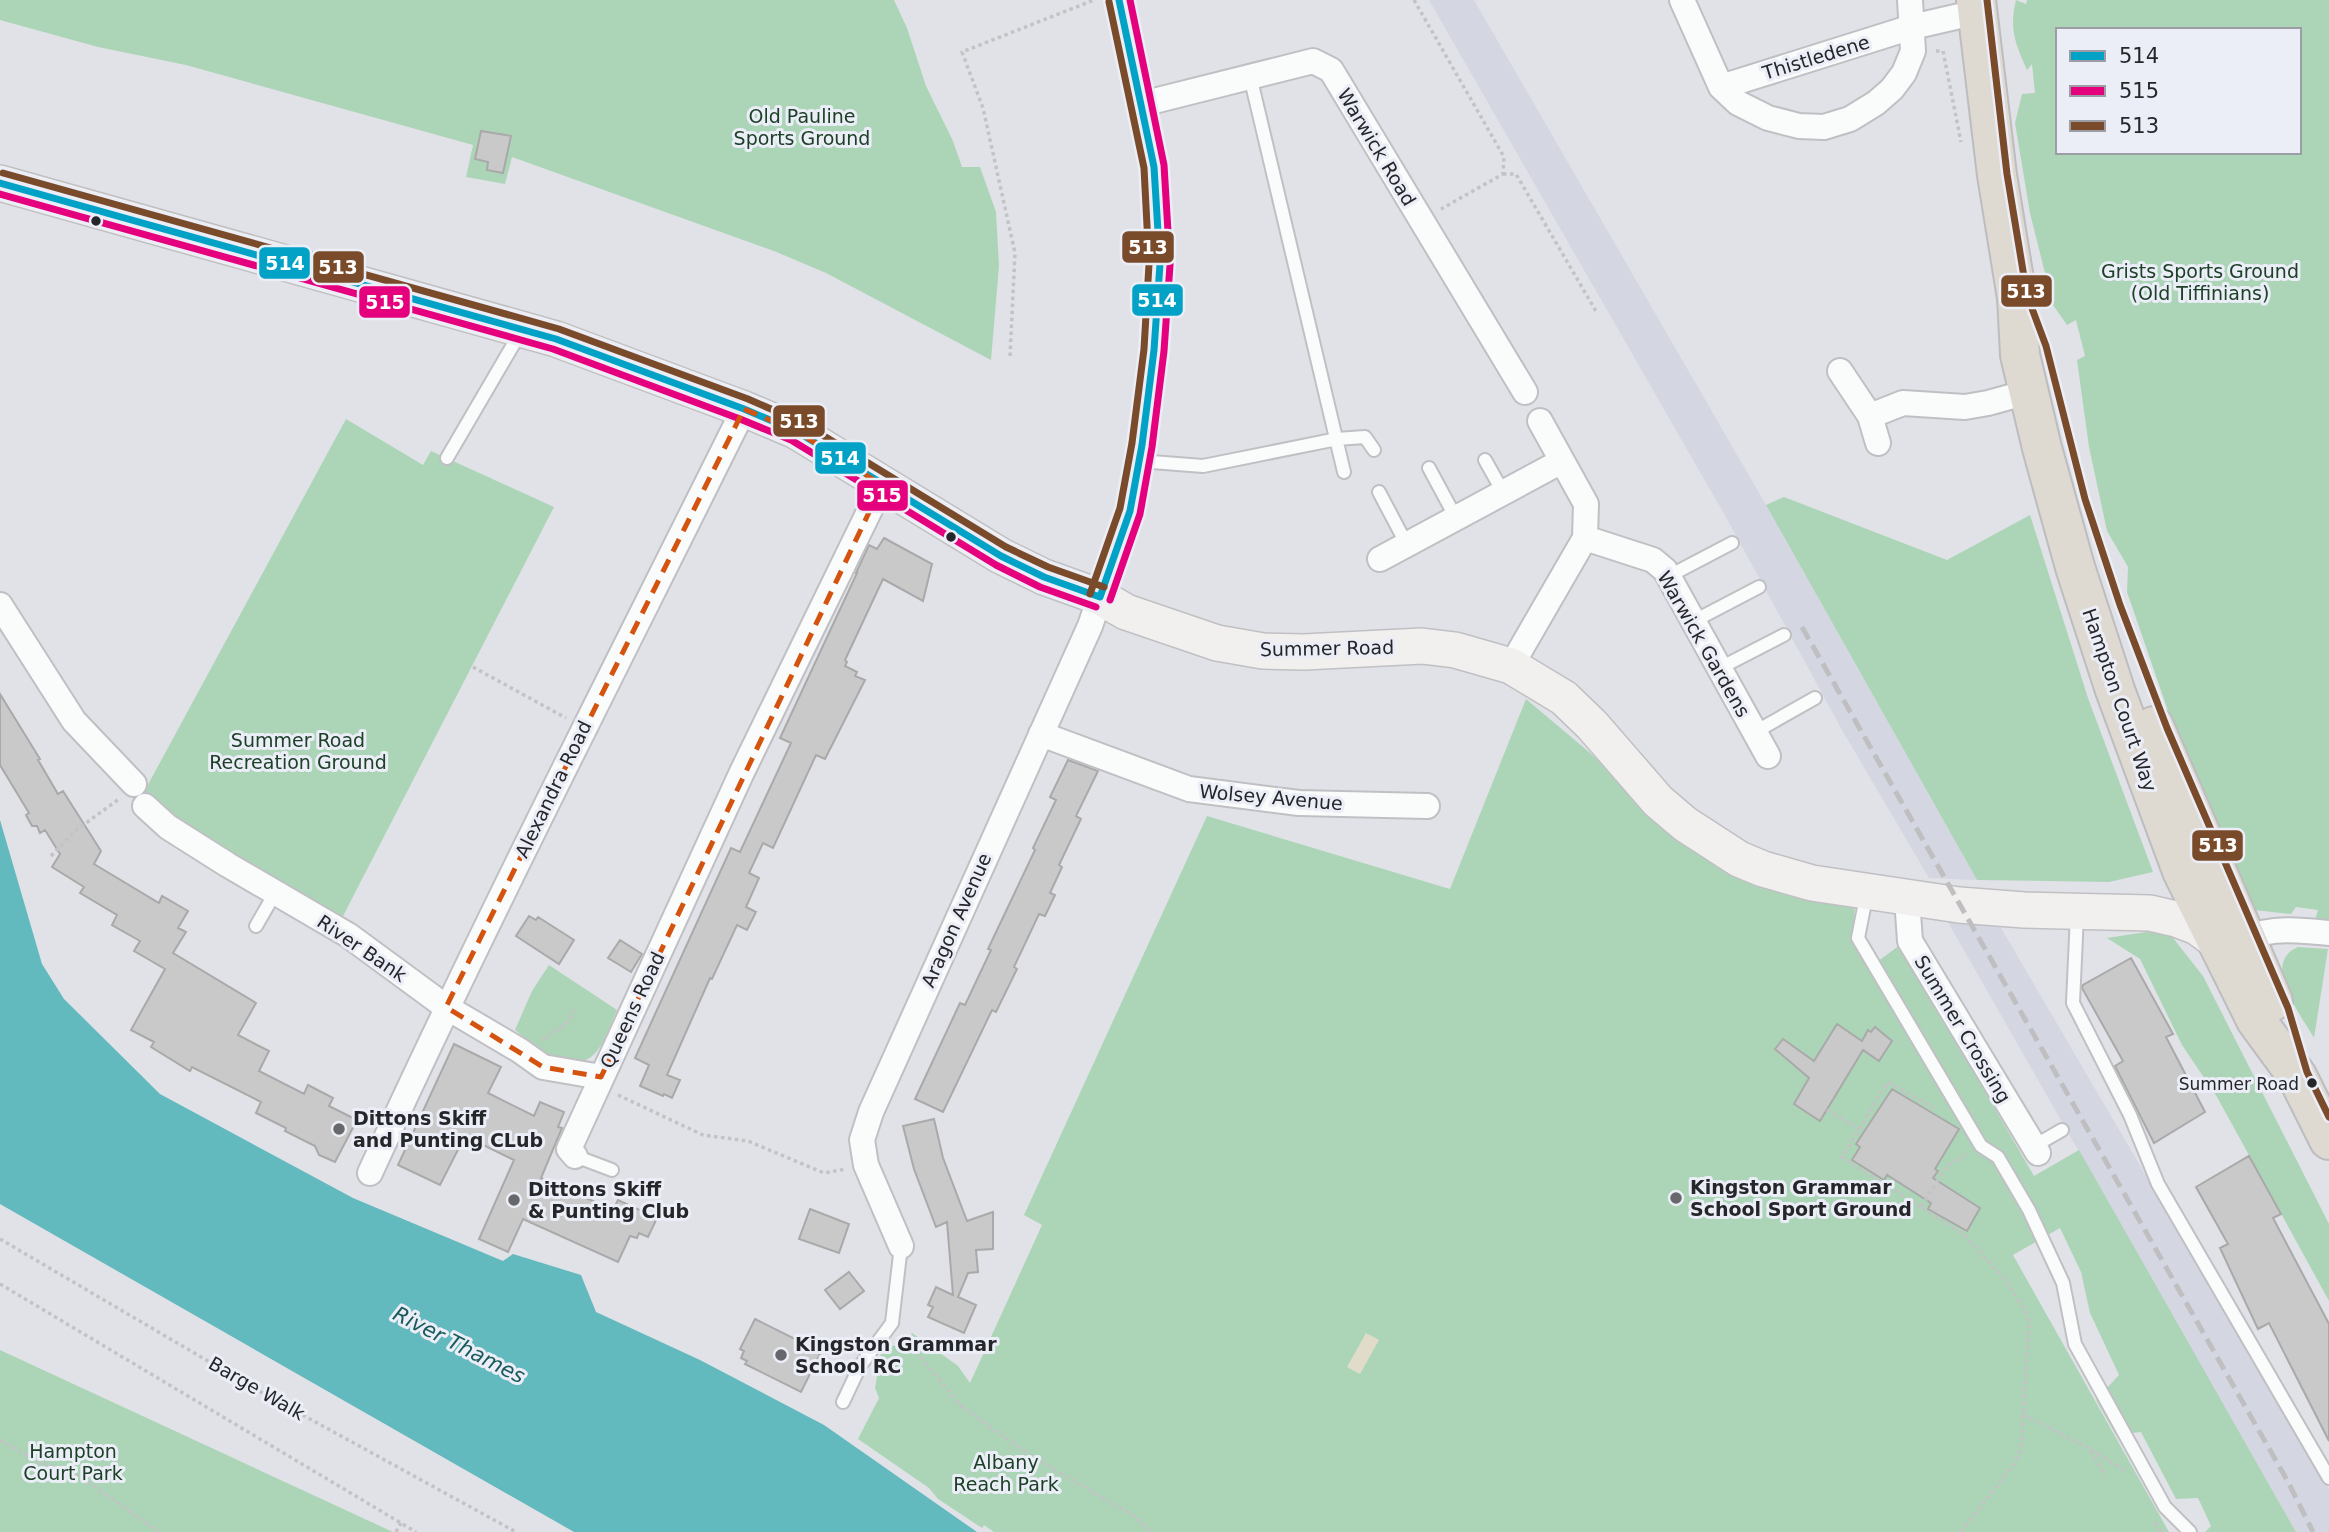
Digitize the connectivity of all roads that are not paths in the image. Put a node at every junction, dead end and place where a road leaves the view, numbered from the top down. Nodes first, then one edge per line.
1 (1119, 0) edge
2 (1682, 0) edge
3 (1910, 0) edge
4 (1977, 6) edge
5 (1912, 27) junction
6 (1250, 76) junction
7 (1721, 87) junction
8 (1142, 104) junction
9 (0, 183) edge
10 (2017, 298) junction
11 (522, 330) junction
12 (1840, 371) dead end
13 (1525, 392) dead end
14 (2028, 392) junction
15 (744, 409) junction
16 (1870, 416) junction
17 (1540, 421) dead end
18 (1337, 439) junction
19 (1878, 443) dead end
20 (1374, 450) dead end
21 (447, 458) dead end
22 (1485, 460) dead end
23 (1139, 461) junction
24 (1562, 461) junction
25 (1429, 468) dead end
26 (1345, 472) dead end
27 (881, 485) junction
28 (1379, 492) dead end
29 (1503, 492) junction
30 (1456, 518) junction
31 (1585, 538) junction
32 (1732, 543) dead end
33 (1407, 545) junction
34 (1380, 559) dead end
35 (1669, 576) junction
36 (1759, 587) dead end
37 (1100, 597) junction
38 (0, 606) edge
39 (1693, 621) junction
40 (1783, 635) dead end
41 (1510, 666) junction
42 (1720, 668) junction
43 (1815, 698) dead end
44 (1755, 732) junction
45 (1041, 734) junction
46 (1768, 756) dead end
47 (1427, 806) dead end
48 (2182, 871) junction
49 (1867, 892) junction
50 (275, 893) junction
51 (1907, 898) junction
52 (2078, 911) junction
53 (2118, 911) junction
54 (256, 926) dead end
55 (2329, 933) edge
56 (2227, 942) junction
57 (446, 1007) junction
58 (600, 1081) junction
59 (2062, 1130) dead end
60 (2329, 1140) edge
61 (2036, 1150) joint
62 (575, 1156) joint
63 (612, 1170) dead end
64 (370, 1173) dead end
65 (901, 1247) joint
66 (843, 1402) dead end
67 (2329, 1478) edge
68 (2190, 1532) edge

1 - 8 street, Aragon Avenue
2 - 7 street
3 - 5 street
4 - 5 street, Thistledene
4 - 10 highway, Hampton Court Way
5 - 7 street, Thistledene
5 - 7 street
6 - 8 street, Warwick Road
6 - 13 street, Warwick Road
6 - 18 lane
8 - 23 street, Aragon Avenue
9 - 11 street, Summer Road
10 - 14 highway, Hampton Court Way
10 - 56 highway, Hampton Court Way
11 - 15 street, Summer Road
11 - 21 lane
12 - 16 street
14 - 16 street
14 - 48 highway, Hampton Court Way
15 - 27 street, Summer Road
15 - 57 street, Alexandra Road
16 - 19 street
17 - 24 street
18 - 20 lane
18 - 23 lane
18 - 26 lane
22 - 29 lane
23 - 37 street, Aragon Avenue
24 - 29 street
24 - 31 street
25 - 30 lane
27 - 37 street, Summer Road
27 - 58 street, Queens Road
28 - 33 lane
29 - 30 street
30 - 33 street
31 - 35 street, Warwick Gardens
31 - 41 street
32 - 35 lane
33 - 34 street
35 - 39 street, Warwick Gardens
36 - 39 lane
37 - 41 street, Summer Road
37 - 45 street, Aragon Avenue
38 - 50 street, River Bank
39 - 42 street, Warwick Gardens
40 - 42 lane
41 - 49 street, Summer Road
42 - 44 street, Warwick Gardens
43 - 44 lane
44 - 46 street, Warwick Gardens
45 - 47 street, Wolsey Avenue
45 - 65 street, Aragon Avenue
48 - 53 street, Summer Road
48 - 56 highway, Hampton Court Way
49 - 51 street, Summer Road
49 - 68 lane
50 - 54 lane
50 - 57 street, River Bank
51 - 52 street, Summer Road
51 - 61 street, Summer Crossing
52 - 53 street, Summer Road
52 - 67 lane
53 - 56 street, Summer Road
55 - 56 street
56 - 60 highway, Hampton Court Way
57 - 58 street, River Bank
57 - 64 street, Alexandra Road
58 - 62 street, Queens Road
59 - 61 lane
62 - 63 lane
65 - 66 lane

